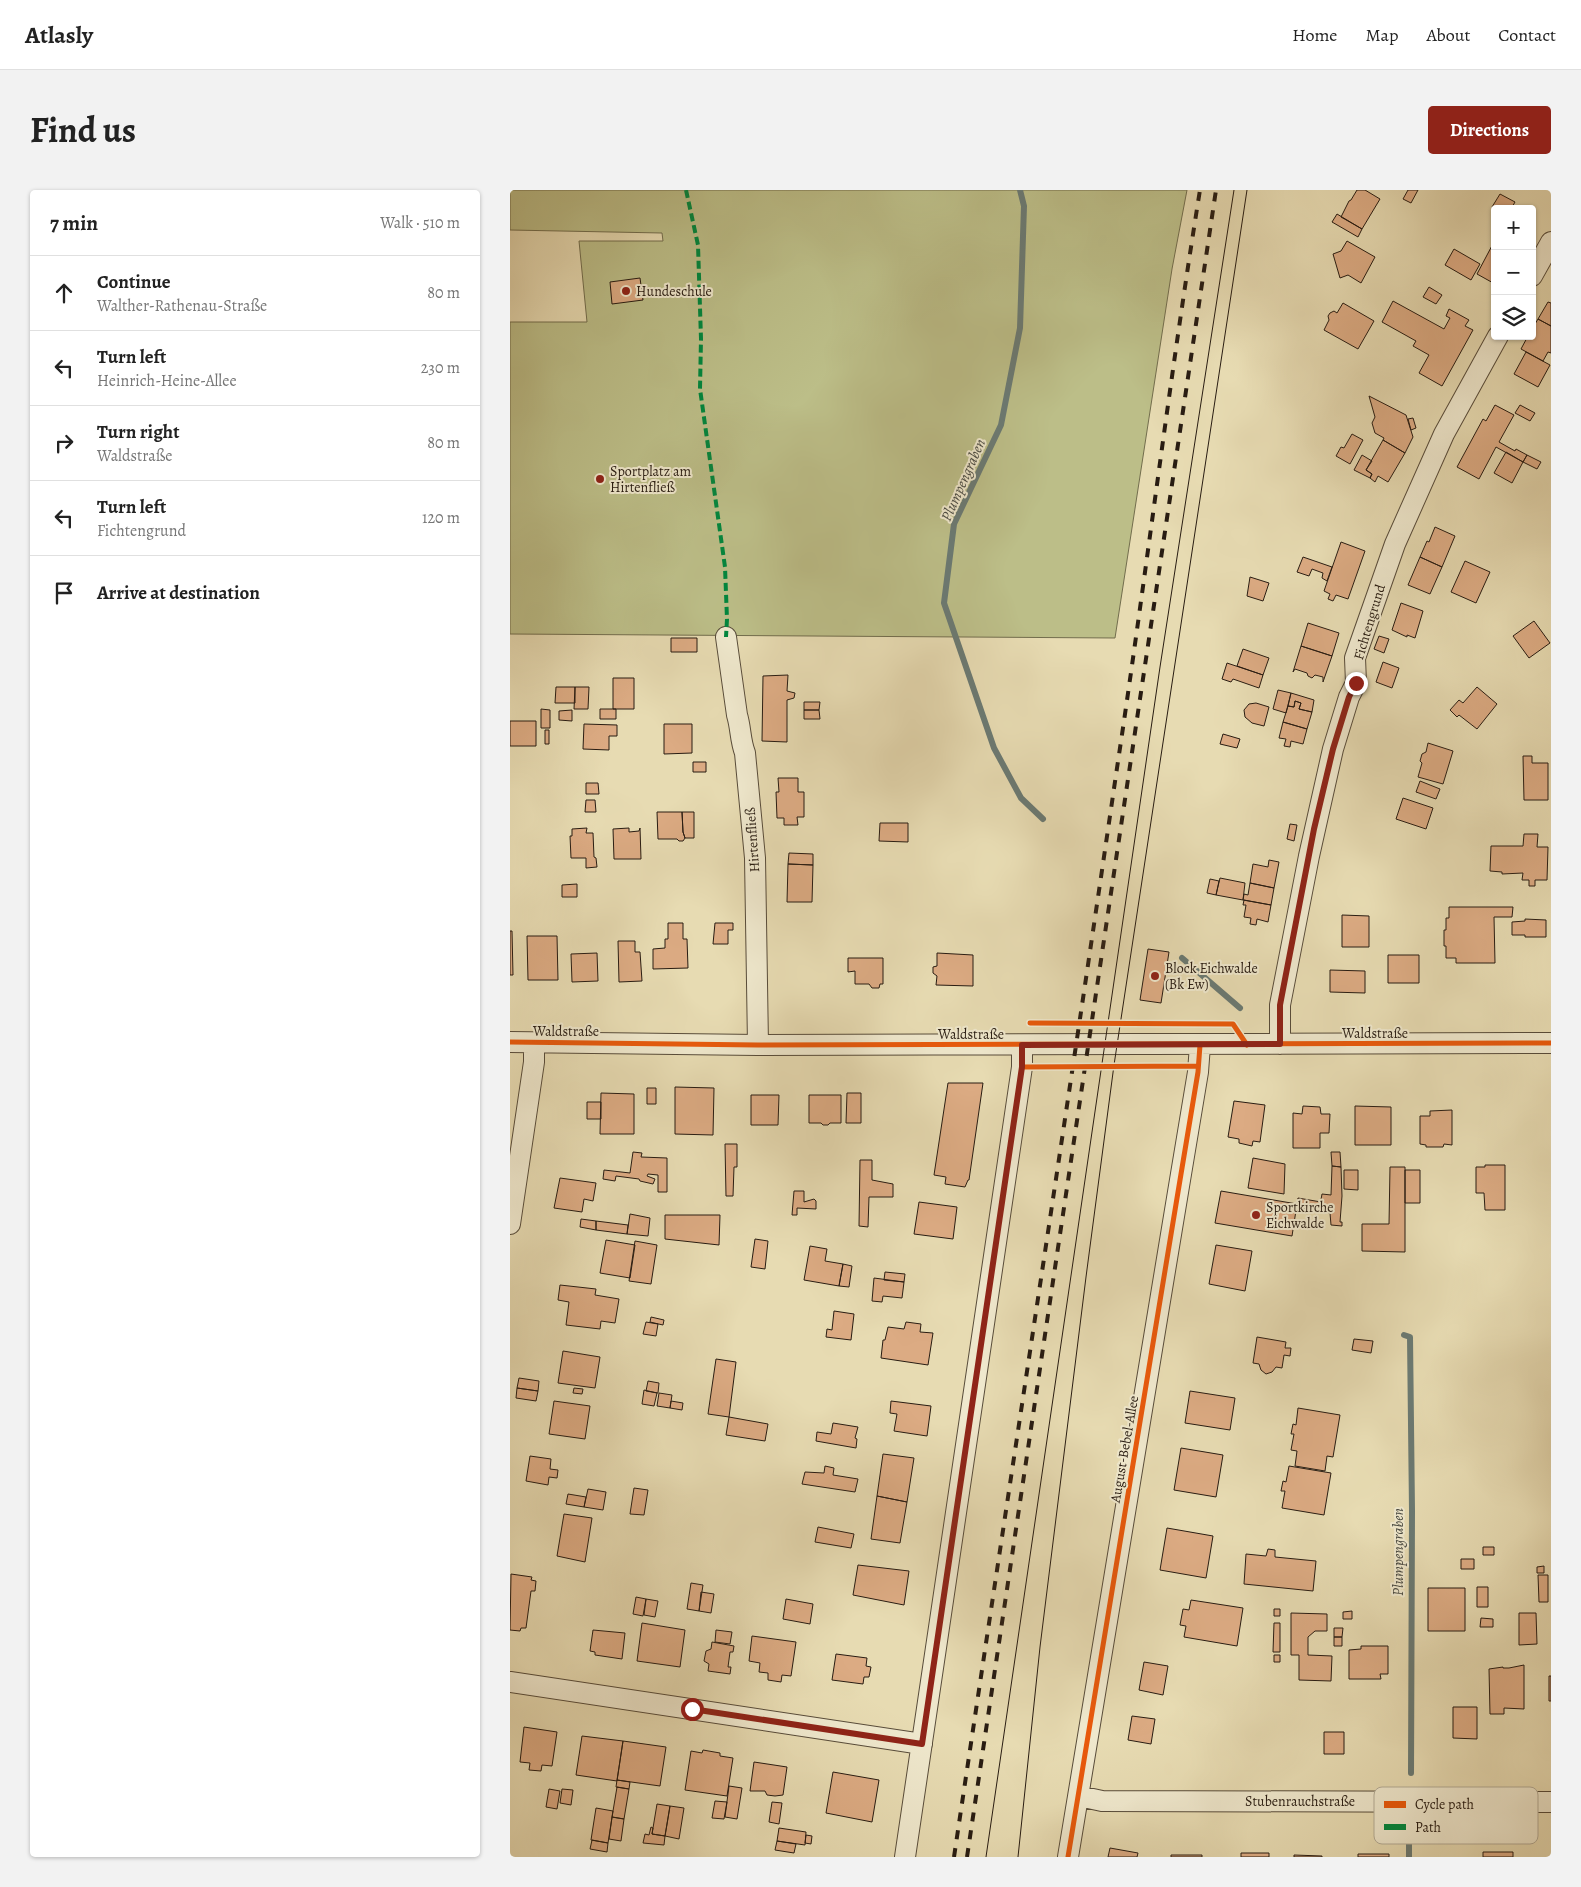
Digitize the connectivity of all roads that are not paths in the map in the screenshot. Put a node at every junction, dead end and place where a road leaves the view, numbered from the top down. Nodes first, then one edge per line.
1 (1551, 242) edge
2 (1536, 269) edge
3 (1496, 340) edge
4 (726, 637) dead end
5 (510, 1042) edge
6 (534, 1042) junction
7 (1551, 1043) edge
8 (1280, 1044) junction
9 (758, 1045) junction
10 (1022, 1045) junction
11 (1200, 1045) junction
12 (510, 1224) edge
13 (510, 1682) edge
14 (922, 1744) junction
15 (1079, 1796) junction
16 (1374, 1802) edge
17 (1538, 1802) edge
18 (1551, 1802) edge
19 (905, 1857) edge
20 (1068, 1857) edge

1 - 2 street
3 - 8 street, Fichtengrund
4 - 9 street, Hirtenfließ
5 - 6 street, Waldstraße
6 - 9 street, Waldstraße
6 - 12 street
7 - 8 street, Waldstraße
8 - 11 street, Waldstraße
9 - 10 street, Waldstraße
10 - 11 street, Waldstraße
10 - 14 street
11 - 15 street, August-Bebel-Allee
13 - 14 street
14 - 19 street
15 - 16 street, Stubenrauchstraße
15 - 20 street, August-Bebel-Allee
17 - 18 street, Stubenrauchstraße

